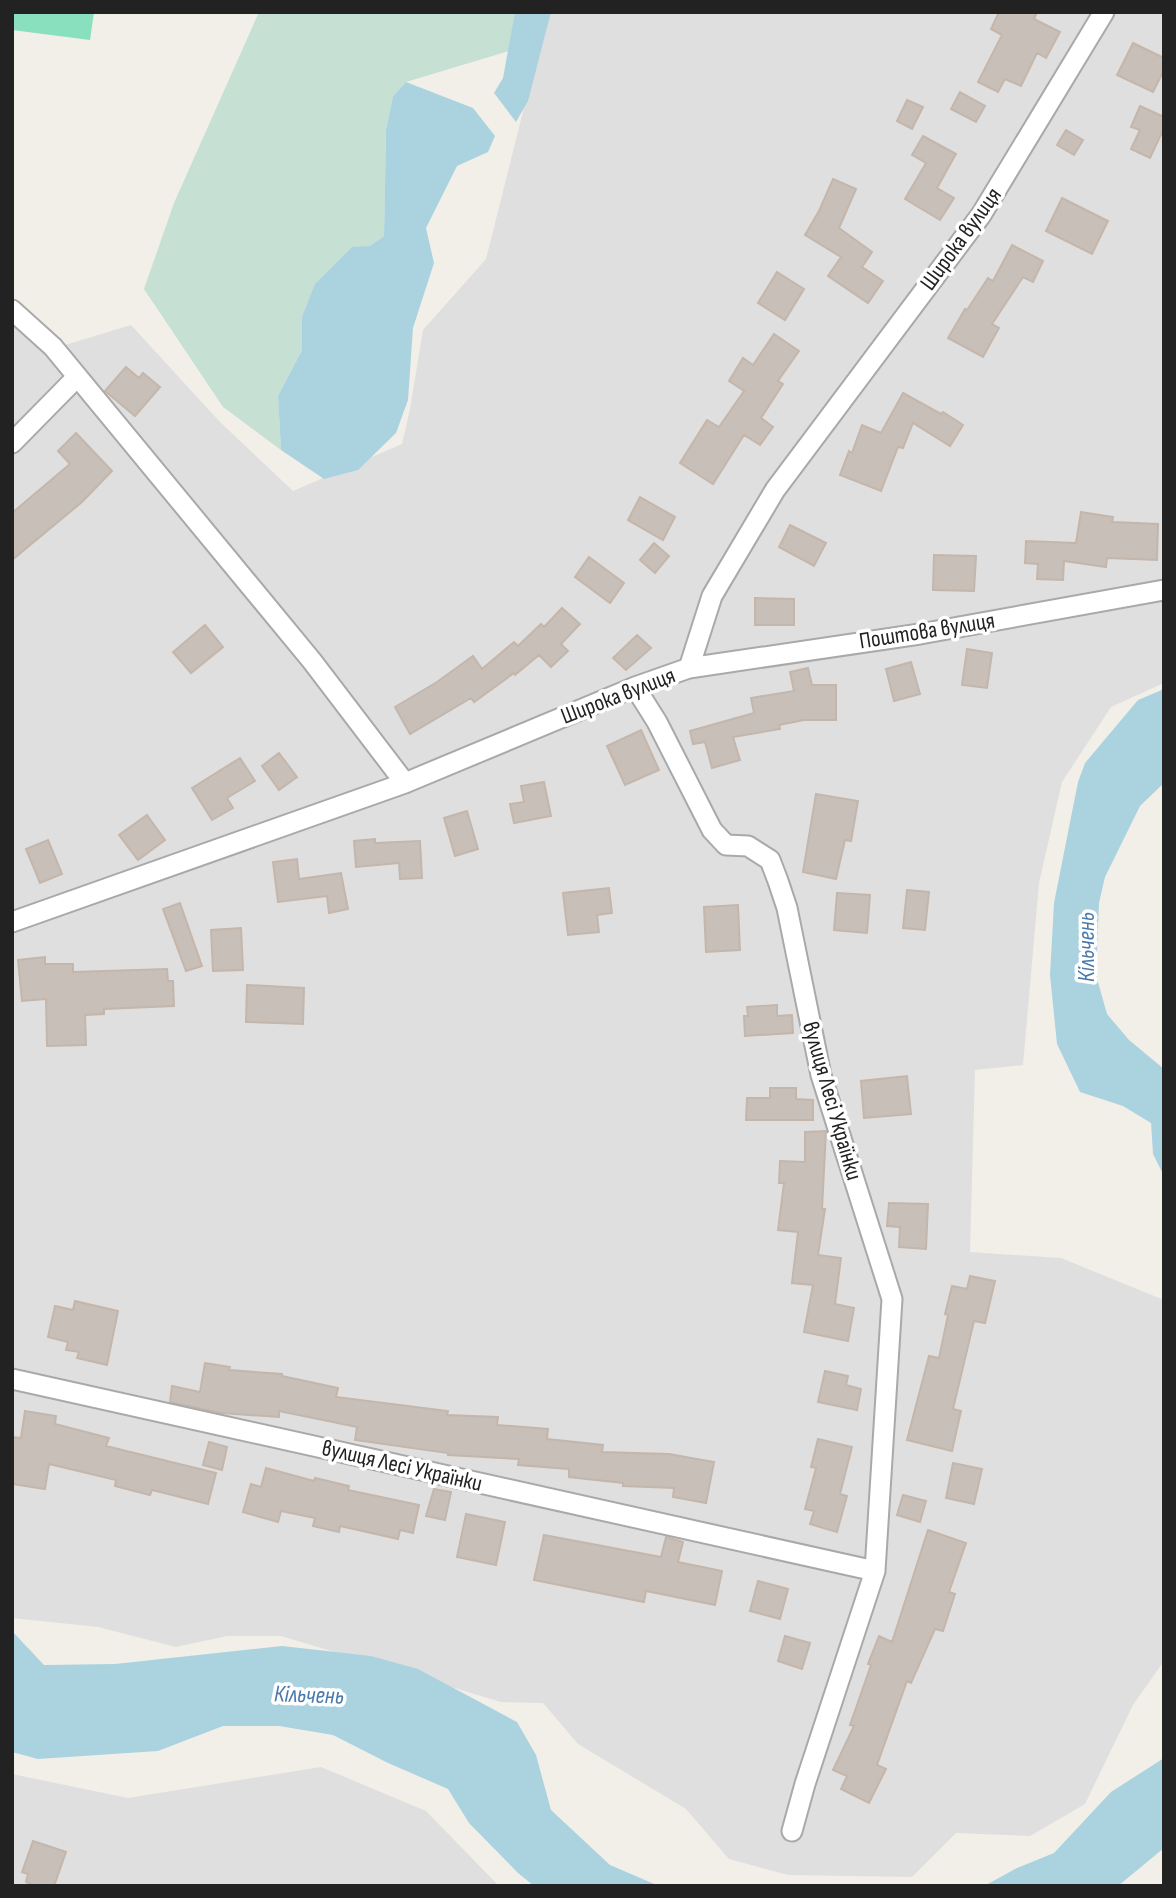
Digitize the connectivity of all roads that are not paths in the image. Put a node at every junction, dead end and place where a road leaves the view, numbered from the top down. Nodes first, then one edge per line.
1 (1104, 12) edge
2 (12, 310) edge
3 (76, 377) junction
4 (12, 443) edge
5 (1164, 590) edge
6 (688, 668) junction
7 (635, 687) junction
8 (405, 783) junction
9 (12, 922) edge
10 (12, 1379) edge
11 (875, 1572) junction
12 (792, 1831) dead end

1 - 6 street, Широка вулиця
2 - 3 street
3 - 4 street
3 - 8 street
5 - 6 street, Поштова вулиця
6 - 7 street, Широка вулиця
7 - 8 street, Широка вулиця
7 - 11 street, вулиця Лесі Українки
8 - 9 street, Широка вулиця
10 - 11 street, вулиця Лесі Українки
11 - 12 street, вулиця Лесі Українки

